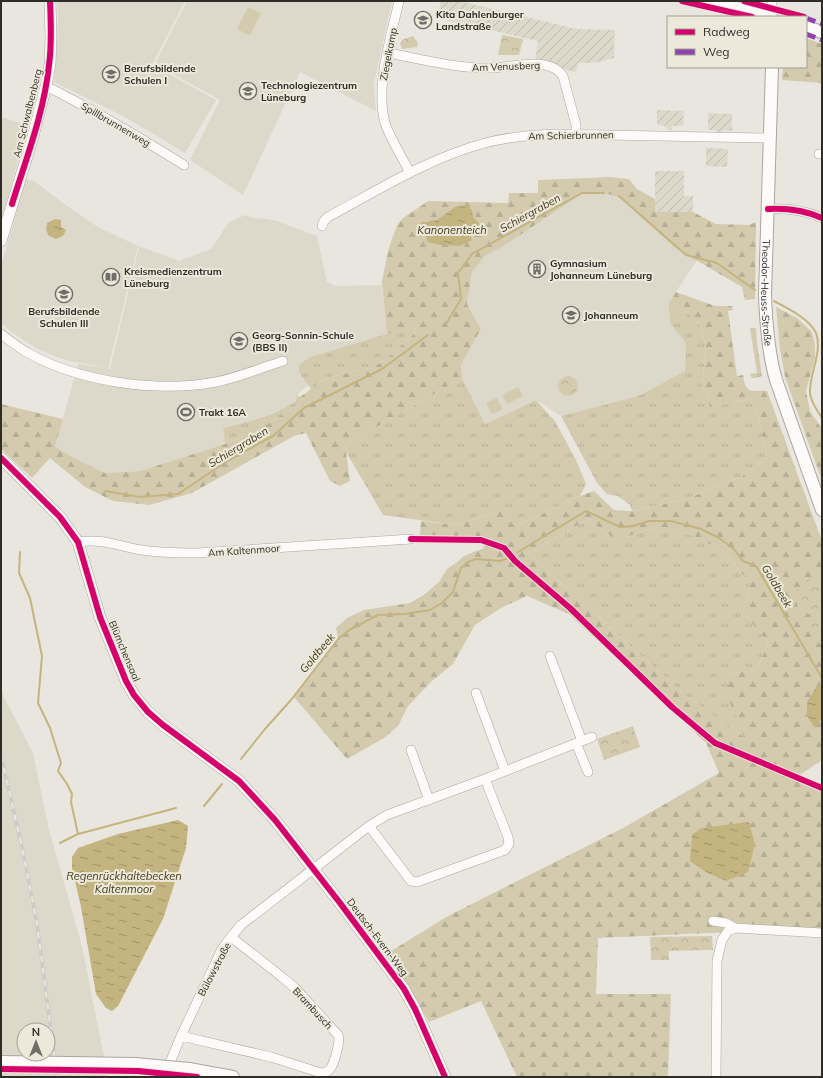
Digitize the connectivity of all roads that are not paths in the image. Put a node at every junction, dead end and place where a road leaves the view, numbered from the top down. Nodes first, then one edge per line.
1 (50, 1) edge
2 (399, 1) edge
3 (711, 1) edge
4 (772, 1) edge
5 (768, 16) edge
6 (772, 16) edge
7 (807, 27) edge
8 (822, 32) edge
9 (388, 53) junction
10 (772, 68) edge
11 (46, 86) junction
12 (576, 134) junction
13 (770, 138) junction
14 (184, 165) dead end
15 (410, 173) junction
16 (768, 209) junction
17 (822, 218) edge
18 (322, 226) dead end
19 (1, 241) edge
20 (1, 334) edge
21 (283, 361) dead end
22 (1, 458) edge
23 (822, 510) edge
24 (411, 539) dead end
25 (78, 542) junction
26 (550, 656) dead end
27 (476, 693) dead end
28 (592, 737) dead end
29 (579, 742) junction
30 (411, 750) dead end
31 (505, 771) junction
32 (588, 772) dead end
33 (485, 779) junction
34 (429, 800) junction
35 (275, 820) joint
36 (369, 826) junction
37 (314, 869) junction
38 (713, 921) dead end
39 (735, 928) junction
40 (822, 933) edge
41 (230, 938) junction
42 (181, 1036) junction
43 (1, 1062) edge
44 (164, 1077) edge
45 (233, 1077) edge
46 (445, 1077) edge
47 (716, 1077) edge

1 - 11 street, Am Schwalbenberg
2 - 9 street, Ziegelkamp
3 - 5 main road
4 - 6 street
7 - 8 main road
9 - 12 street, Am Venusberg
9 - 15 street, Ziegelkamp
10 - 13 main road, Theodor-Heuss-Straße
11 - 14 street, Spillbrunnenweg
11 - 19 street, Am Schwalbenberg
12 - 13 street, Am Schierbrunnen
12 - 15 street, Am Schierbrunnen
13 - 16 main road, Theodor-Heuss-Straße
15 - 18 street, Am Schierbrunnen
16 - 17 street
16 - 23 main road, Theodor-Heuss-Straße
20 - 21 street
22 - 25 street, Blümchensaal
24 - 25 street, Am Kaltenmoor
25 - 35 street, Blümchensaal
26 - 29 street
27 - 31 street
28 - 29 street, Bülowstraße
29 - 31 street, Bülowstraße
29 - 32 street
30 - 34 street
31 - 33 street, Bülowstraße
33 - 34 street, Bülowstraße
33 - 36 street
34 - 36 street, Bülowstraße
35 - 37 street, Deutsch-Evern-Weg
36 - 37 street, Bülowstraße
37 - 41 street, Bülowstraße
37 - 46 street, Deutsch-Evern-Weg
38 - 39 street
39 - 40 street
39 - 47 street
41 - 42 street, Bülowstraße
41 - 42 street, Brambusch
42 - 44 street, Bülowstraße
43 - 45 main road, bridge

